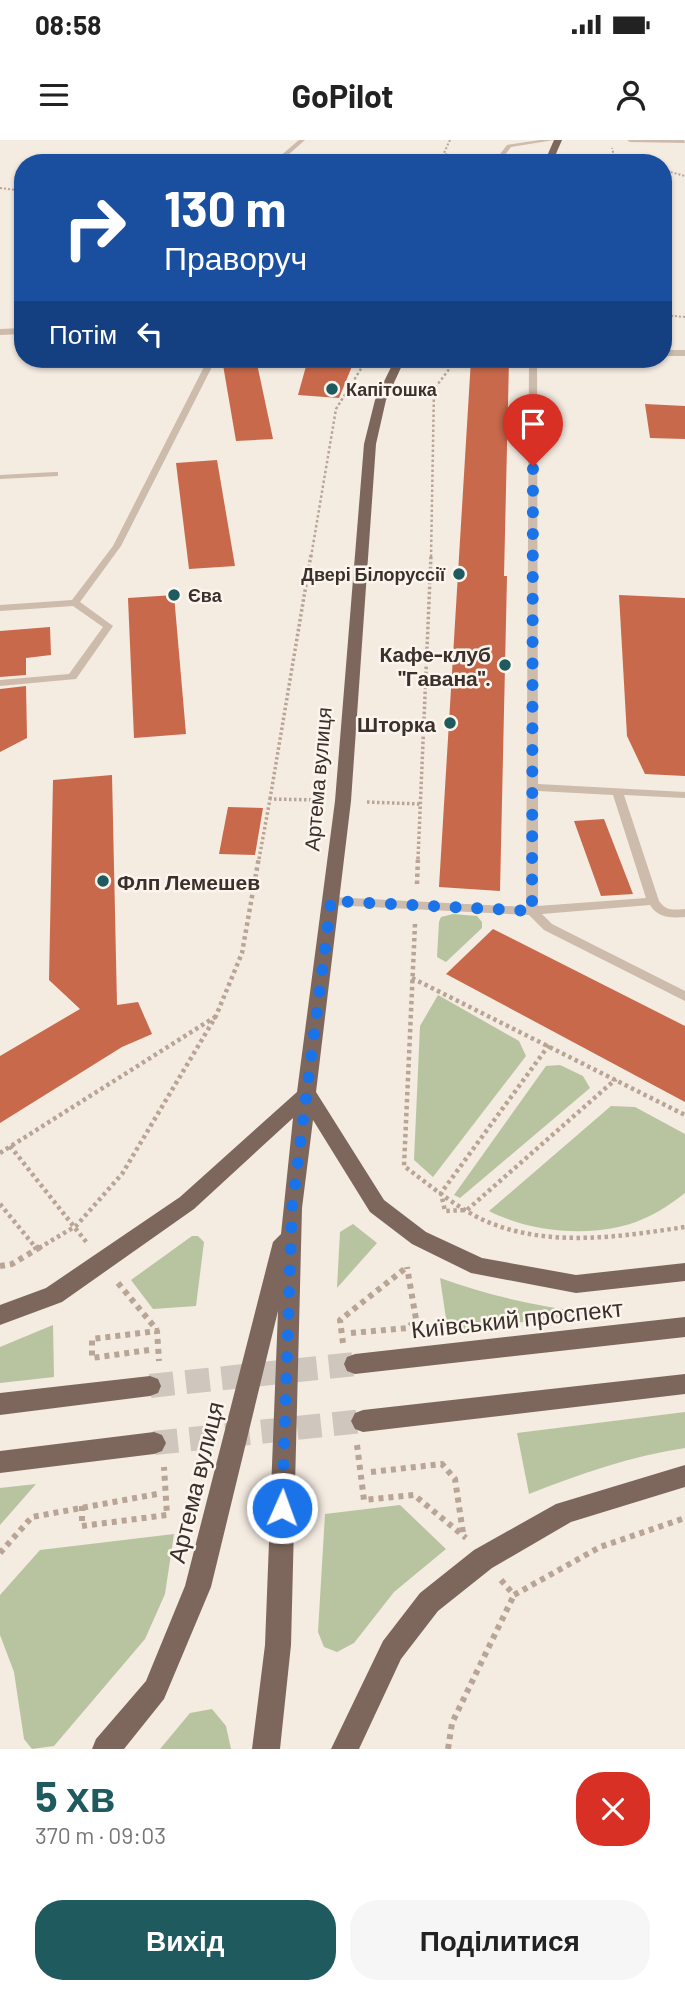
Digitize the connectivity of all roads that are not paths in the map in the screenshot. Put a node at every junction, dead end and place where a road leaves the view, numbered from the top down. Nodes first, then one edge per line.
1 (302, 140) edge
2 (551, 140) edge
3 (629, 140) edge
4 (683, 141) edge
5 (286, 154) edge
6 (503, 154) edge
7 (207, 368) edge
8 (394, 368) edge
9 (533, 368) edge
10 (55, 474) dead end
11 (0, 477) edge
12 (75, 603) junction
13 (0, 608) edge
14 (0, 683) edge
15 (532, 787) junction
16 (618, 793) junction
17 (685, 795) edge
18 (331, 901) junction
19 (653, 901) junction
20 (532, 911) junction
21 (685, 913) edge
22 (685, 996) edge
23 (307, 1094) junction
24 (292, 1208) junction
25 (685, 1272) edge
26 (0, 1315) edge
27 (685, 1327) edge
28 (355, 1364) tunnel mouth
29 (685, 1384) edge
30 (150, 1386) tunnel mouth
31 (0, 1404) edge
32 (363, 1421) tunnel mouth
33 (154, 1443) tunnel mouth
34 (0, 1462) edge
35 (685, 1476) edge
36 (106, 1749) edge
37 (266, 1749) edge
38 (345, 1749) edge

1 - 5 lane
2 - 6 lane
3 - 4 lane
7 - 12 lane
8 - 18 main road, Артема вулиця
9 - 15 lane
10 - 11 lane
12 - 13 lane
12 - 14 lane
15 - 16 lane
15 - 20 lane
16 - 17 lane
16 - 19 lane
18 - 20 lane
18 - 23 main road, Артема вулиця
19 - 20 lane
19 - 21 lane
20 - 22 lane
23 - 24 main road, Артема вулиця
23 - 25 main road
23 - 26 main road
24 - 36 main road, Артема вулиця
24 - 37 main road, Артема вулиця
27 - 28 main road, Київський проспект
29 - 32 main road
30 - 31 main road
33 - 34 main road
35 - 38 main road

